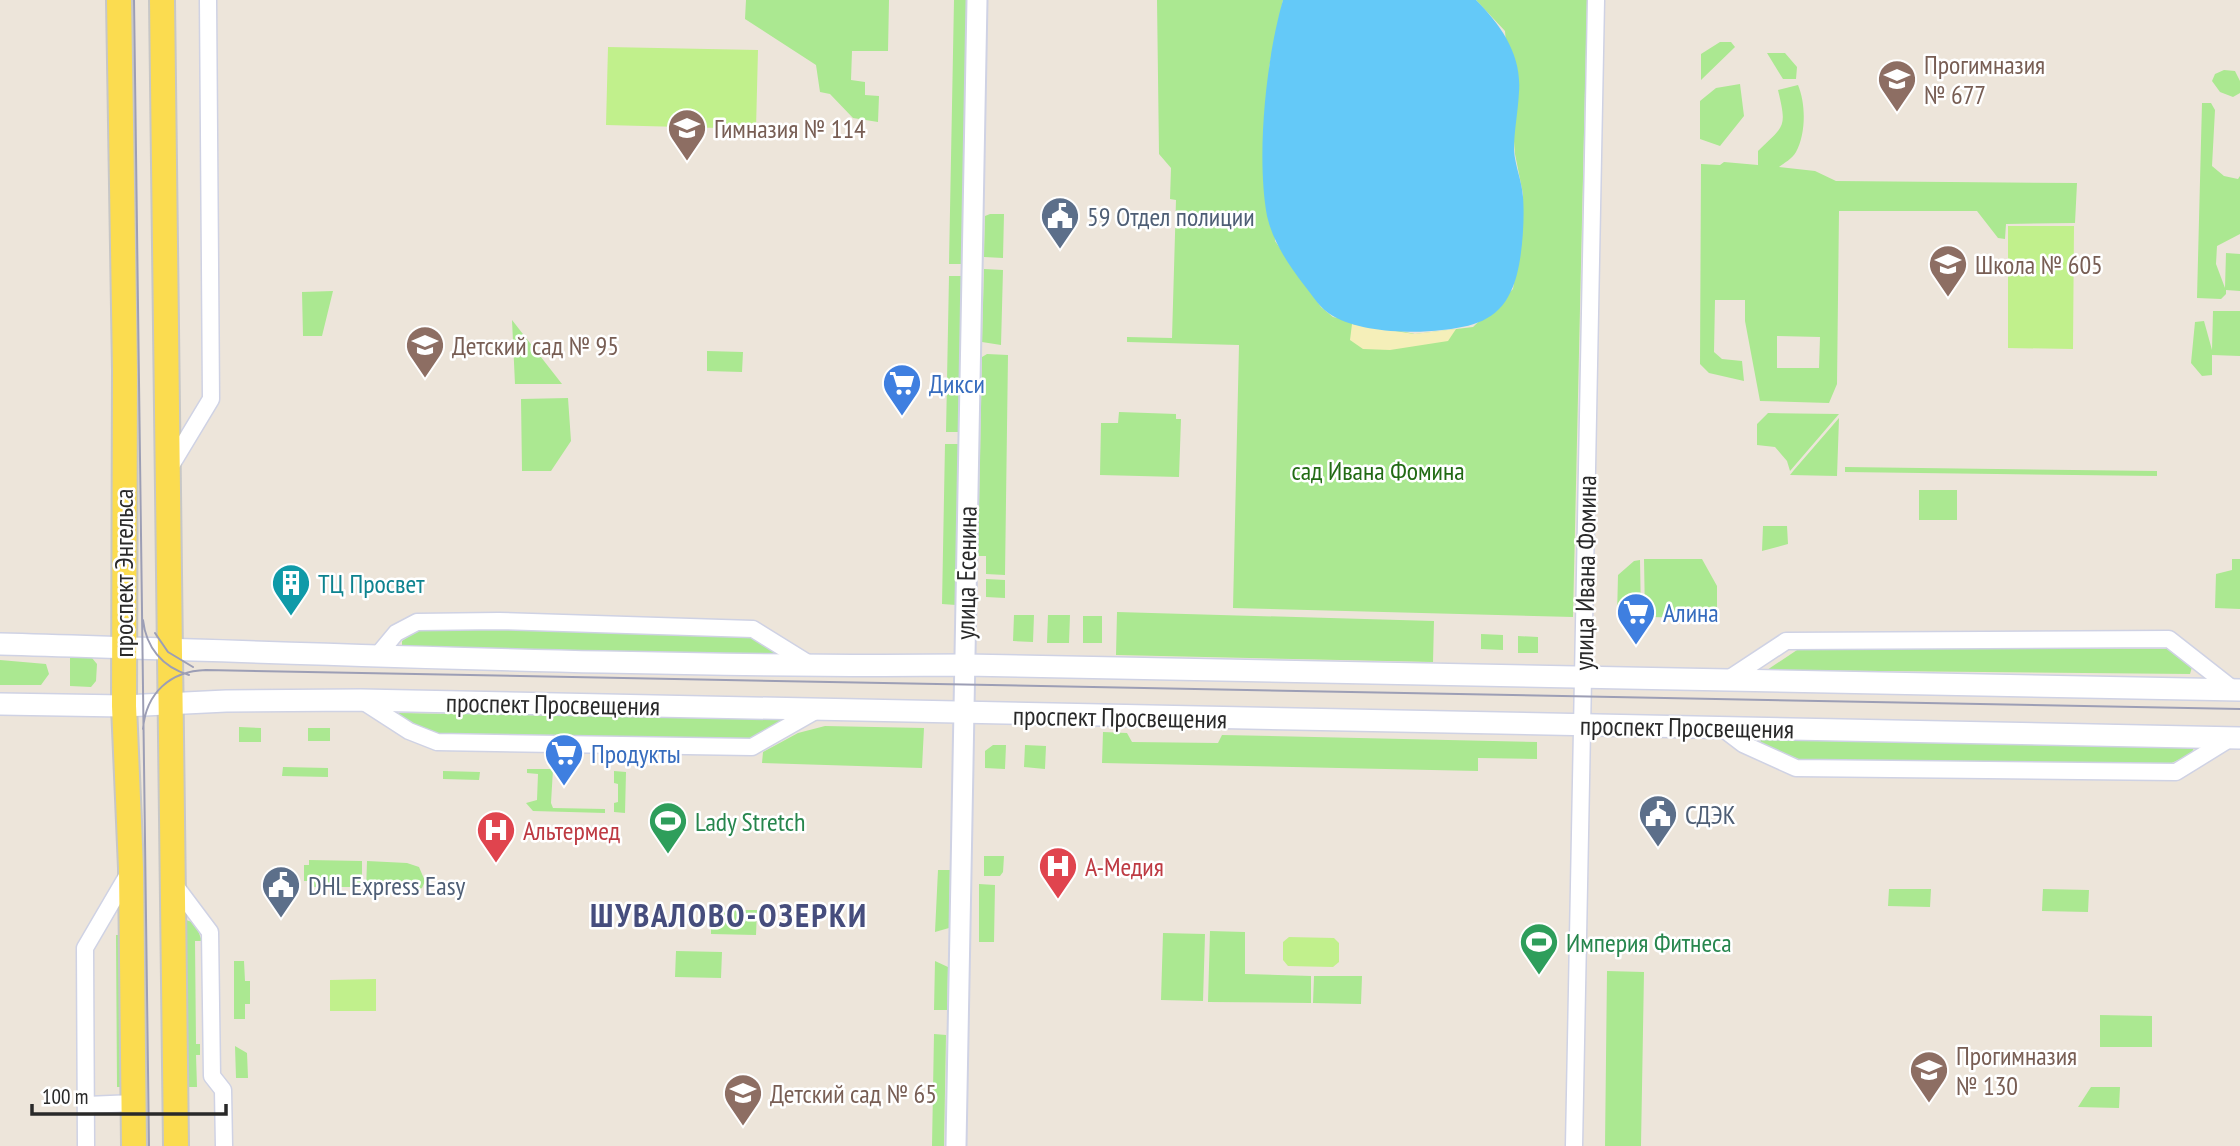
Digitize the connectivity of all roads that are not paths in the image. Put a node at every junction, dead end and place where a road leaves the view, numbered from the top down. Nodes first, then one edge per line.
1 (119, 0) edge
2 (162, 0) edge
3 (208, 0) edge
4 (977, 0) edge
5 (1596, 0) edge
6 (167, 472) junction
7 (0, 644) edge
8 (123, 646) junction
9 (170, 648) junction
10 (376, 657) junction
11 (965, 664) junction
12 (813, 666) junction
13 (1583, 677) junction
14 (1727, 680) junction
15 (2237, 690) edge
16 (361, 700) junction
17 (170, 702) junction
18 (0, 704) edge
19 (124, 706) junction
20 (817, 710) junction
21 (964, 714) junction
22 (1582, 725) junction
23 (1722, 728) junction
24 (2236, 738) edge
25 (131, 869) junction
26 (172, 882) junction
27 (134, 1103) junction
28 (87, 1105) junction
29 (86, 1146) edge
30 (134, 1146) edge
31 (176, 1146) edge
32 (224, 1146) edge
33 (956, 1146) edge
34 (1574, 1146) edge

1 - 8 main road, проспект Энгельса
2 - 6 main road, проспект Энгельса
3 - 6 street
4 - 11 street, улица Есенина
5 - 13 street, улица Ивана Фомина
6 - 9 main road, проспект Энгельса
7 - 8 main road, проспект Просвещения
8 - 9 main road, проспект Просвещения
8 - 19 main road, проспект Энгельса
9 - 10 main road, проспект Просвещения
9 - 17 main road, проспект Энгельса
10 - 12 main road, проспект Просвещения
10 - 12 street
11 - 12 main road, проспект Просвещения
11 - 13 main road, проспект Просвещения
11 - 21 street, улица Есенина
13 - 14 main road, проспект Просвещения
13 - 22 street, улица Ивана Фомина
14 - 15 main road, проспект Просвещения
14 - 15 street
16 - 17 main road, проспект Просвещения
16 - 20 main road, проспект Просвещения
16 - 20 street
17 - 19 main road, проспект Просвещения
17 - 26 main road, проспект Энгельса
18 - 19 main road, проспект Просвещения
19 - 25 main road, проспект Энгельса
20 - 21 main road, проспект Просвещения
21 - 22 main road, проспект Просвещения
21 - 33 street, улица Есенина
22 - 23 main road, проспект Просвещения
22 - 34 street, улица Ивана Фомина
23 - 24 main road, проспект Просвещения
23 - 24 street
25 - 27 main road, проспект Энгельса
25 - 28 street
26 - 31 main road, проспект Энгельса
26 - 32 street
27 - 28 street
27 - 30 main road, проспект Энгельса
28 - 29 street

